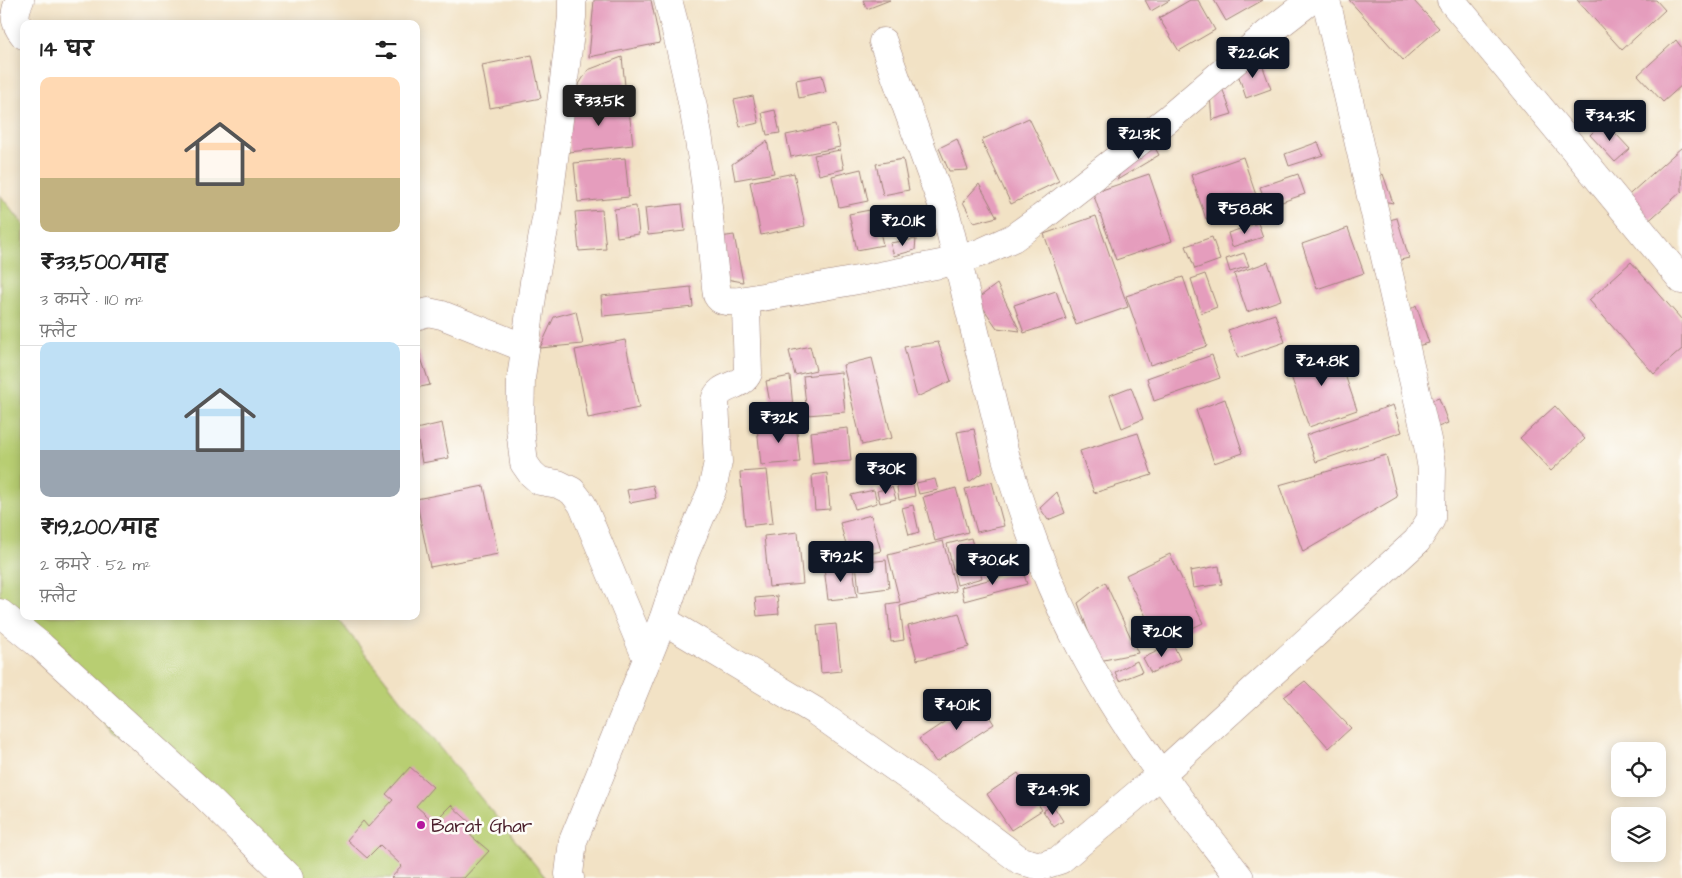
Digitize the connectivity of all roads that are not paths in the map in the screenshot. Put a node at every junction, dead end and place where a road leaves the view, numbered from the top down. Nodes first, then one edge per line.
1 (20, 0) edge
2 (572, 0) edge
3 (668, 0) edge
4 (1312, 0) edge
5 (1326, 0) edge
6 (1451, 0) edge
7 (20, 30) edge
8 (883, 42) dead end
9 (956, 261) junction
10 (1682, 280) edge
11 (740, 301) junction
12 (420, 315) edge
13 (525, 348) junction
14 (0, 613) edge
15 (663, 620) junction
16 (648, 659) junction
17 (1160, 775) junction
18 (289, 878) edge
19 (570, 878) edge
20 (1240, 878) edge

1 - 7 street
2 - 13 street
3 - 11 street
4 - 9 street
5 - 17 street
6 - 10 street
8 - 9 street
9 - 11 street
9 - 17 street
11 - 15 street
12 - 13 street
13 - 16 street
14 - 18 street
15 - 16 street
15 - 17 street
16 - 19 street
17 - 20 street

